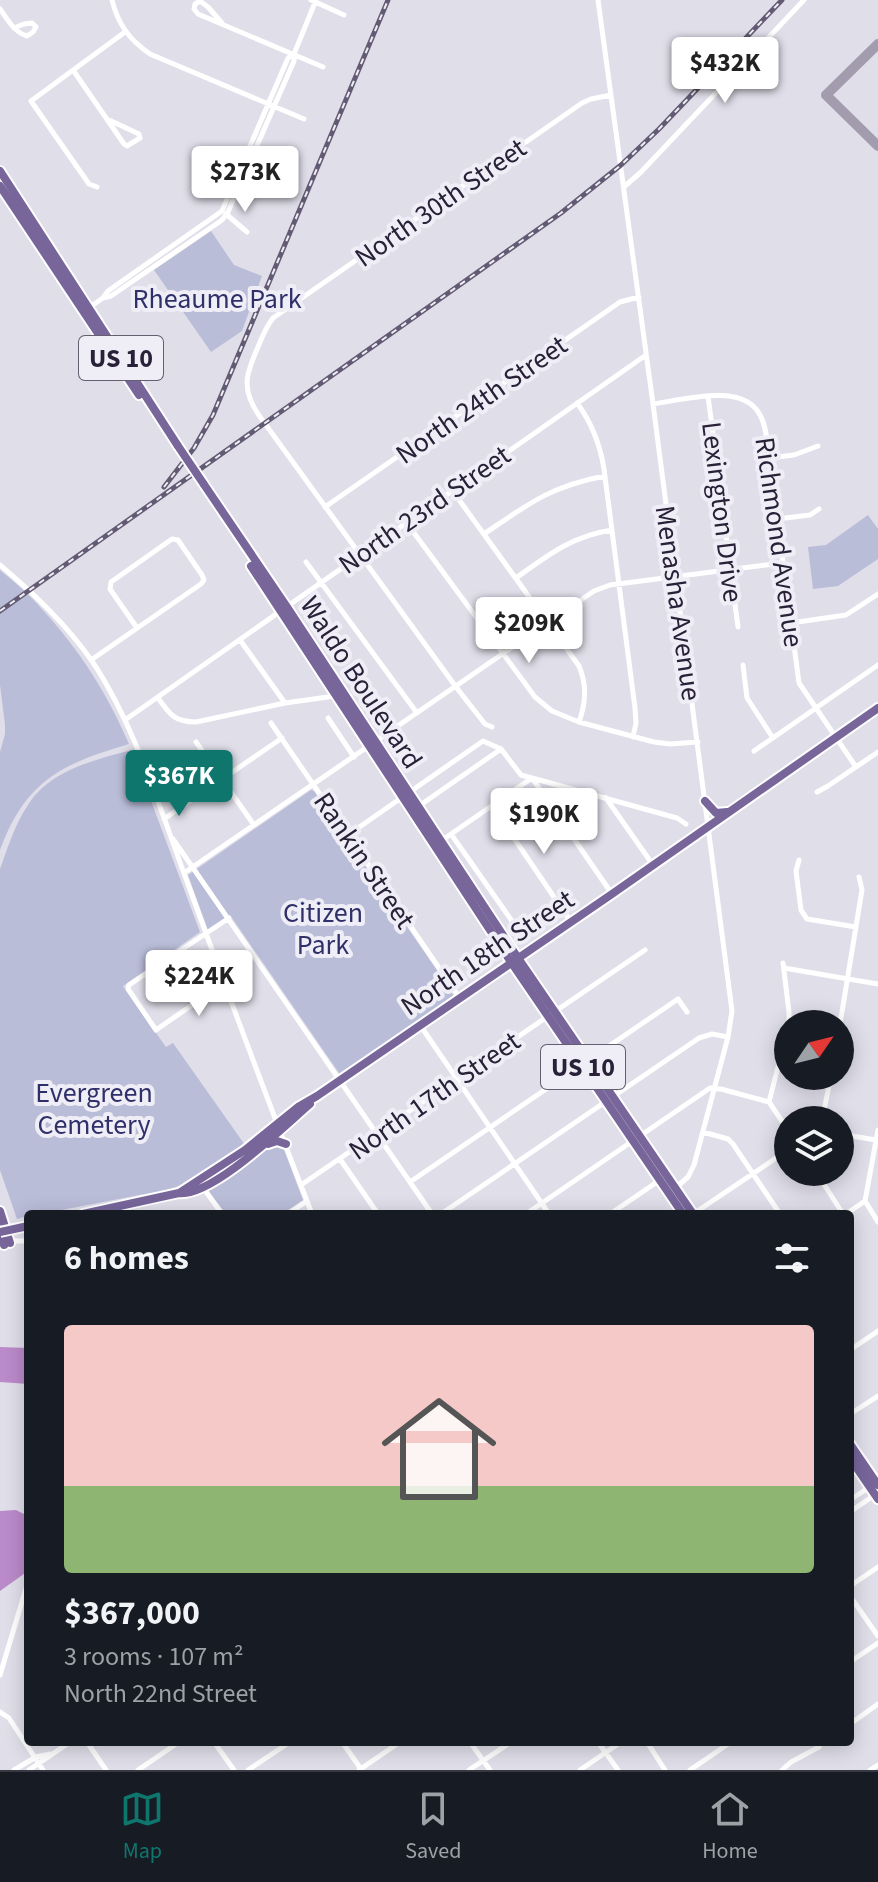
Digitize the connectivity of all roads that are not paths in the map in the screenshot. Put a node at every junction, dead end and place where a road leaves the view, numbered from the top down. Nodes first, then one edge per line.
1 (112, 0) edge
2 (598, 0) edge
3 (804, 0) edge
4 (314, 1) edge
5 (0, 9) edge
6 (344, 15) dead end
7 (222, 23) junction
8 (14, 28) dead end
9 (125, 32) junction
10 (294, 54) junction
11 (323, 67) dead end
12 (73, 70) junction
13 (611, 95) junction
14 (272, 106) junction
15 (304, 119) dead end
16 (109, 120) junction
17 (247, 164) junction
18 (0, 171) edge
19 (276, 176) dead end
20 (2, 185) edge
21 (97, 187) dead end
22 (624, 187) junction
23 (224, 213) junction
24 (247, 232) dead end
25 (639, 297) junction
26 (86, 310) junction
27 (646, 355) junction
28 (708, 396) junction
29 (577, 403) junction
30 (653, 404) junction
31 (818, 446) dead end
32 (769, 458) junction
33 (605, 476) junction
34 (452, 490) junction
35 (325, 507) junction
36 (819, 509) dead end
37 (777, 519) junction
38 (406, 522) junction
39 (612, 530) junction
40 (484, 534) junction
41 (360, 554) junction
42 (306, 562) dead end
43 (782, 563) junction
44 (0, 565) edge
45 (730, 570) junction
46 (675, 577) junction
47 (516, 578) junction
48 (321, 582) junction
49 (619, 584) junction
50 (878, 594) edge
51 (284, 610) junction
52 (549, 623) junction
53 (791, 623) junction
54 (738, 627) dead end
55 (137, 628) junction
56 (240, 640) junction
57 (503, 655) junction
58 (91, 660) junction
59 (743, 665) dead end
60 (878, 665) edge
61 (456, 687) junction
62 (338, 692) junction
63 (158, 698) junction
64 (285, 703) junction
65 (815, 708) junction
66 (878, 708) edge
67 (417, 713) junction
68 (328, 718) dead end
69 (125, 720) junction
70 (579, 722) junction
71 (271, 723) dead end
72 (492, 727) dead end
73 (633, 737) junction
74 (835, 737) junction
75 (282, 738) junction
76 (773, 738) junction
77 (196, 742) dead end
78 (698, 742) junction
79 (372, 744) junction
80 (501, 749) junction
81 (754, 751) dead end
82 (878, 752) edge
83 (354, 757) junction
84 (856, 767) junction
85 (532, 778) junction
86 (222, 779) junction
87 (314, 785) junction
88 (817, 792) dead end
89 (405, 794) junction
90 (606, 798) junction
91 (705, 801) junction
92 (492, 806) junction
93 (415, 809) junction
94 (728, 812) junction
95 (164, 819) junction
96 (686, 824) dead end
97 (254, 825) junction
98 (708, 826) junction
99 (451, 834) junction
100 (348, 835) junction
101 (170, 836) junction
102 (438, 843) junction
103 (799, 860) dead end
104 (653, 865) junction
105 (194, 867) junction
106 (184, 873) junction
107 (859, 877) dead end
108 (612, 894) junction
109 (229, 918) junction
110 (571, 922) junction
111 (856, 927) junction
112 (515, 931) dead end
113 (206, 933) junction
114 (645, 950) dead end
115 (515, 960) junction
116 (847, 978) junction
117 (225, 982) junction
118 (878, 984) edge
119 (459, 997) junction
120 (789, 1010) edge
121 (842, 1010) edge
122 (687, 1012) dead end
123 (551, 1014) junction
124 (420, 1025) junction
125 (728, 1037) junction
126 (584, 1062) junction
127 (456, 1079) junction
128 (340, 1080) junction
129 (774, 1082) edge
130 (714, 1088) junction
131 (610, 1099) junction
132 (769, 1102) junction
133 (774, 1109) edge
134 (279, 1126) junction
135 (489, 1127) junction
136 (878, 1130) edge
137 (703, 1132) junction
138 (377, 1134) junction
139 (854, 1136) edge
140 (636, 1138) junction
141 (876, 1140) edge
142 (286, 1144) junction
143 (260, 1147) junction
144 (340, 1159) junction
145 (774, 1159) edge
146 (514, 1164) junction
147 (753, 1173) junction
148 (660, 1180) junction
149 (410, 1182) junction
150 (201, 1185) junction
151 (301, 1185) junction
152 (825, 1186) edge
153 (672, 1190) junction
154 (307, 1201) junction
155 (865, 1201) junction
156 (541, 1203) junction
157 (100, 1210) edge
158 (219, 1210) edge
159 (294, 1210) edge
160 (310, 1210) edge
161 (375, 1210) edge
162 (429, 1210) edge
163 (447, 1210) edge
164 (531, 1210) edge
165 (546, 1210) edge
166 (616, 1210) edge
167 (681, 1210) edge
168 (690, 1210) edge
169 (699, 1210) edge
170 (777, 1210) edge
171 (841, 1210) edge
172 (850, 1210) edge
173 (0, 1211) edge
174 (878, 1222) edge
175 (24, 1227) edge
176 (0, 1231) edge
177 (5, 1245) edge
178 (878, 1331) edge
179 (854, 1347) edge
180 (878, 1396) edge
181 (854, 1411) edge
182 (854, 1451) edge
183 (854, 1463) edge
184 (876, 1489) edge
185 (854, 1498) edge
186 (854, 1508) edge
187 (878, 1567) edge
188 (854, 1583) edge
189 (24, 1595) edge
190 (854, 1602) edge
191 (878, 1636) edge
192 (878, 1643) edge
193 (854, 1659) edge
194 (0, 1675) edge
195 (878, 1704) edge
196 (0, 1712) edge
197 (854, 1721) edge
198 (24, 1740) edge
199 (28, 1746) edge
200 (64, 1746) edge
201 (90, 1746) edge
202 (173, 1746) edge
203 (217, 1746) edge
204 (284, 1746) edge
205 (345, 1746) edge
206 (394, 1746) edge
207 (473, 1746) edge
208 (505, 1746) edge
209 (601, 1746) edge
210 (616, 1746) edge
211 (650, 1746) edge
212 (725, 1746) edge
213 (819, 1746) edge
214 (606, 1753) junction
215 (37, 1760) junction
216 (483, 1761) junction
217 (878, 1765) edge
218 (14, 1770) edge
219 (29, 1770) edge
220 (43, 1770) edge
221 (106, 1770) edge
222 (138, 1770) edge
223 (234, 1770) edge
224 (248, 1770) edge
225 (360, 1770) edge
226 (469, 1770) edge
227 (490, 1770) edge
228 (580, 1770) edge
229 (618, 1770) edge
230 (665, 1770) edge
231 (690, 1770) edge
232 (782, 1770) edge
233 (870, 1770) edge

1 - 9 street
2 - 13 street, Menasha Avenue
3 - 22 street
4 - 6 street
4 - 10 street
5 - 8 street
7 - 7 street
7 - 10 street
9 - 12 street
9 - 14 street
10 - 11 street
10 - 14 street
12 - 16 street
12 - 21 street
13 - 22 street, Menasha Avenue
13 - 35 street, North 30th Street
14 - 15 street
14 - 17 street
16 - 16 street
17 - 19 street
17 - 23 street
18 - 20 main road, Waldo Boulevard / US 10
20 - 26 main road, Waldo Boulevard / US 10
22 - 25 street, Menasha Avenue
23 - 24 street
23 - 26 street
25 - 27 street, Menasha Avenue
25 - 35 street, North 24th Street
26 - 51 main road, Waldo Boulevard / US 10, bridge
27 - 29 street, North 23rd Street
27 - 30 street, Menasha Avenue
28 - 30 street, Richmond Avenue
28 - 32 street, Richmond Avenue
28 - 45 street, Lexington Drive
29 - 33 street
29 - 34 street, North 23rd Street
30 - 46 street, Menasha Avenue
31 - 32 street
32 - 37 street, Richmond Avenue
33 - 39 street
33 - 40 street
34 - 38 street, North 23rd Street
34 - 40 street
35 - 41 street
36 - 37 street
37 - 43 street, Richmond Avenue
38 - 41 street, North 23rd Street
38 - 57 street
39 - 47 street
39 - 49 street
40 - 47 street
41 - 48 street, North 23rd Street
41 - 61 street
42 - 48 street
43 - 45 street
43 - 53 street, Richmond Avenue
44 - 58 street
45 - 46 street
45 - 54 street, Lexington Drive
46 - 49 street
46 - 78 street, Menasha Avenue
47 - 52 street
48 - 51 street, North 23rd Street
48 - 67 street
49 - 52 street
49 - 73 street
50 - 53 street
51 - 56 street, North 23rd Street
51 - 62 main road, Waldo Boulevard / US 10
52 - 57 street
52 - 70 street
53 - 65 street, Richmond Avenue
55 - 55 street
55 - 58 street
56 - 63 street, North 23rd Street
56 - 64 street
57 - 61 street
57 - 70 street
58 - 69 street
59 - 76 street
60 - 65 street
61 - 67 street
61 - 72 street
62 - 64 street
62 - 79 main road, Waldo Boulevard / US 10
63 - 64 street
63 - 69 street, North 23rd Street
65 - 74 street, Richmond Avenue
65 - 76 street
66 - 74 main road, North 18th Street
67 - 79 street
68 - 83 street
69 - 95 street
70 - 73 street
71 - 75 street, Rankin Street
73 - 78 street
74 - 84 street, Richmond Avenue
74 - 94 main road, North 18th Street
75 - 86 street
75 - 87 street, Rankin Street
76 - 81 street
77 - 86 street
78 - 91 street, Menasha Avenue
79 - 83 street
79 - 89 main road, Waldo Boulevard / US 10
80 - 85 street
80 - 89 street
80 - 93 street
82 - 84 street
83 - 87 street
84 - 88 street
85 - 90 street
85 - 92 street
85 - 108 street
86 - 95 street
86 - 97 street
87 - 97 street
87 - 100 street, Rankin Street
89 - 93 main road, Waldo Boulevard / US 10
89 - 100 street
90 - 96 street
90 - 104 street
91 - 94 main road
91 - 98 street, Menasha Avenue
92 - 99 street
92 - 110 street
93 - 102 main road, Waldo Boulevard / US 10
94 - 98 main road, North 18th Street
95 - 101 street
97 - 105 street
98 - 104 main road, North 18th Street
98 - 125 street, Menasha Avenue
99 - 102 street
99 - 112 street
100 - 119 street, Rankin Street
101 - 105 street
101 - 106 street
102 - 115 main road, Waldo Boulevard / US 10
103 - 111 street
104 - 108 main road, North 18th Street
105 - 106 street
105 - 109 street
106 - 113 street
107 - 111 street
108 - 110 main road, North 18th Street
109 - 113 street
109 - 128 street
110 - 115 main road, North 18th Street
111 - 116 street
113 - 117 street
113 - 117 street
114 - 123 street, North 17th Street
115 - 119 main road, North 18th Street
115 - 123 main road, Waldo Boulevard / US 10
116 - 118 street
116 - 120 street
116 - 121 street
117 - 134 street
119 - 124 main road, North 18th Street
122 - 126 street
123 - 126 main road, Waldo Boulevard / US 10
123 - 127 street, North 17th Street
124 - 127 street
124 - 128 main road, North 18th Street
125 - 130 street, Menasha Avenue
125 - 131 street
126 - 131 main road, Waldo Boulevard / US 10
126 - 135 street
127 - 135 street
127 - 138 street, North 17th Street
128 - 134 main road, North 18th Street
128 - 138 street
129 - 132 street
130 - 132 street
130 - 137 street, Menasha Avenue
130 - 140 street
131 - 140 main road, Waldo Boulevard / US 10
131 - 146 street
132 - 133 street
134 - 142 street
134 - 143 main road, North 18th Street
134 - 150 main road, North 18th Street
135 - 146 street
135 - 149 street
136 - 141 street
137 - 147 street
137 - 153 street, Menasha Avenue
138 - 144 street, North 17th Street
138 - 149 street
139 - 141 street
140 - 148 main road, Waldo Boulevard / US 10
140 - 153 main road, Waldo Boulevard / US 10
140 - 156 street
141 - 155 street
142 - 143 main road
142 - 151 street
143 - 150 main road, North 18th Street
144 - 151 street, North 17th Street
144 - 161 street
145 - 147 street
146 - 156 street
146 - 163 street
147 - 169 street
147 - 170 street
148 - 153 main road, Waldo Boulevard / US 10
148 - 166 street
149 - 162 street
150 - 157 main road
150 - 158 street
151 - 154 street
152 - 171 street
153 - 167 main road, Waldo Boulevard / US 10
153 - 168 main road, Waldo Boulevard / US 10
154 - 159 street
154 - 160 street
155 - 172 street
155 - 174 street
156 - 164 street
156 - 165 street
173 - 177 main road
175 - 176 main road, bridge
176 - 177 main road
178 - 179 street
180 - 181 street
182 - 184 main road
183 - 184 main road
184 - 185 street
184 - 186 street
187 - 188 street
189 - 194 street
190 - 191 street
192 - 193 street
195 - 197 street
196 - 198 street
199 - 215 street
200 - 215 street
201 - 221 street
202 - 222 street
203 - 223 street
204 - 224 street
205 - 225 street
206 - 225 street
207 - 216 street
208 - 216 street
209 - 214 street
210 - 214 street
211 - 230 street
212 - 231 street
213 - 232 street
214 - 228 street
214 - 229 street
215 - 218 street
215 - 219 street
215 - 220 street
216 - 226 street
216 - 227 street
217 - 233 street

